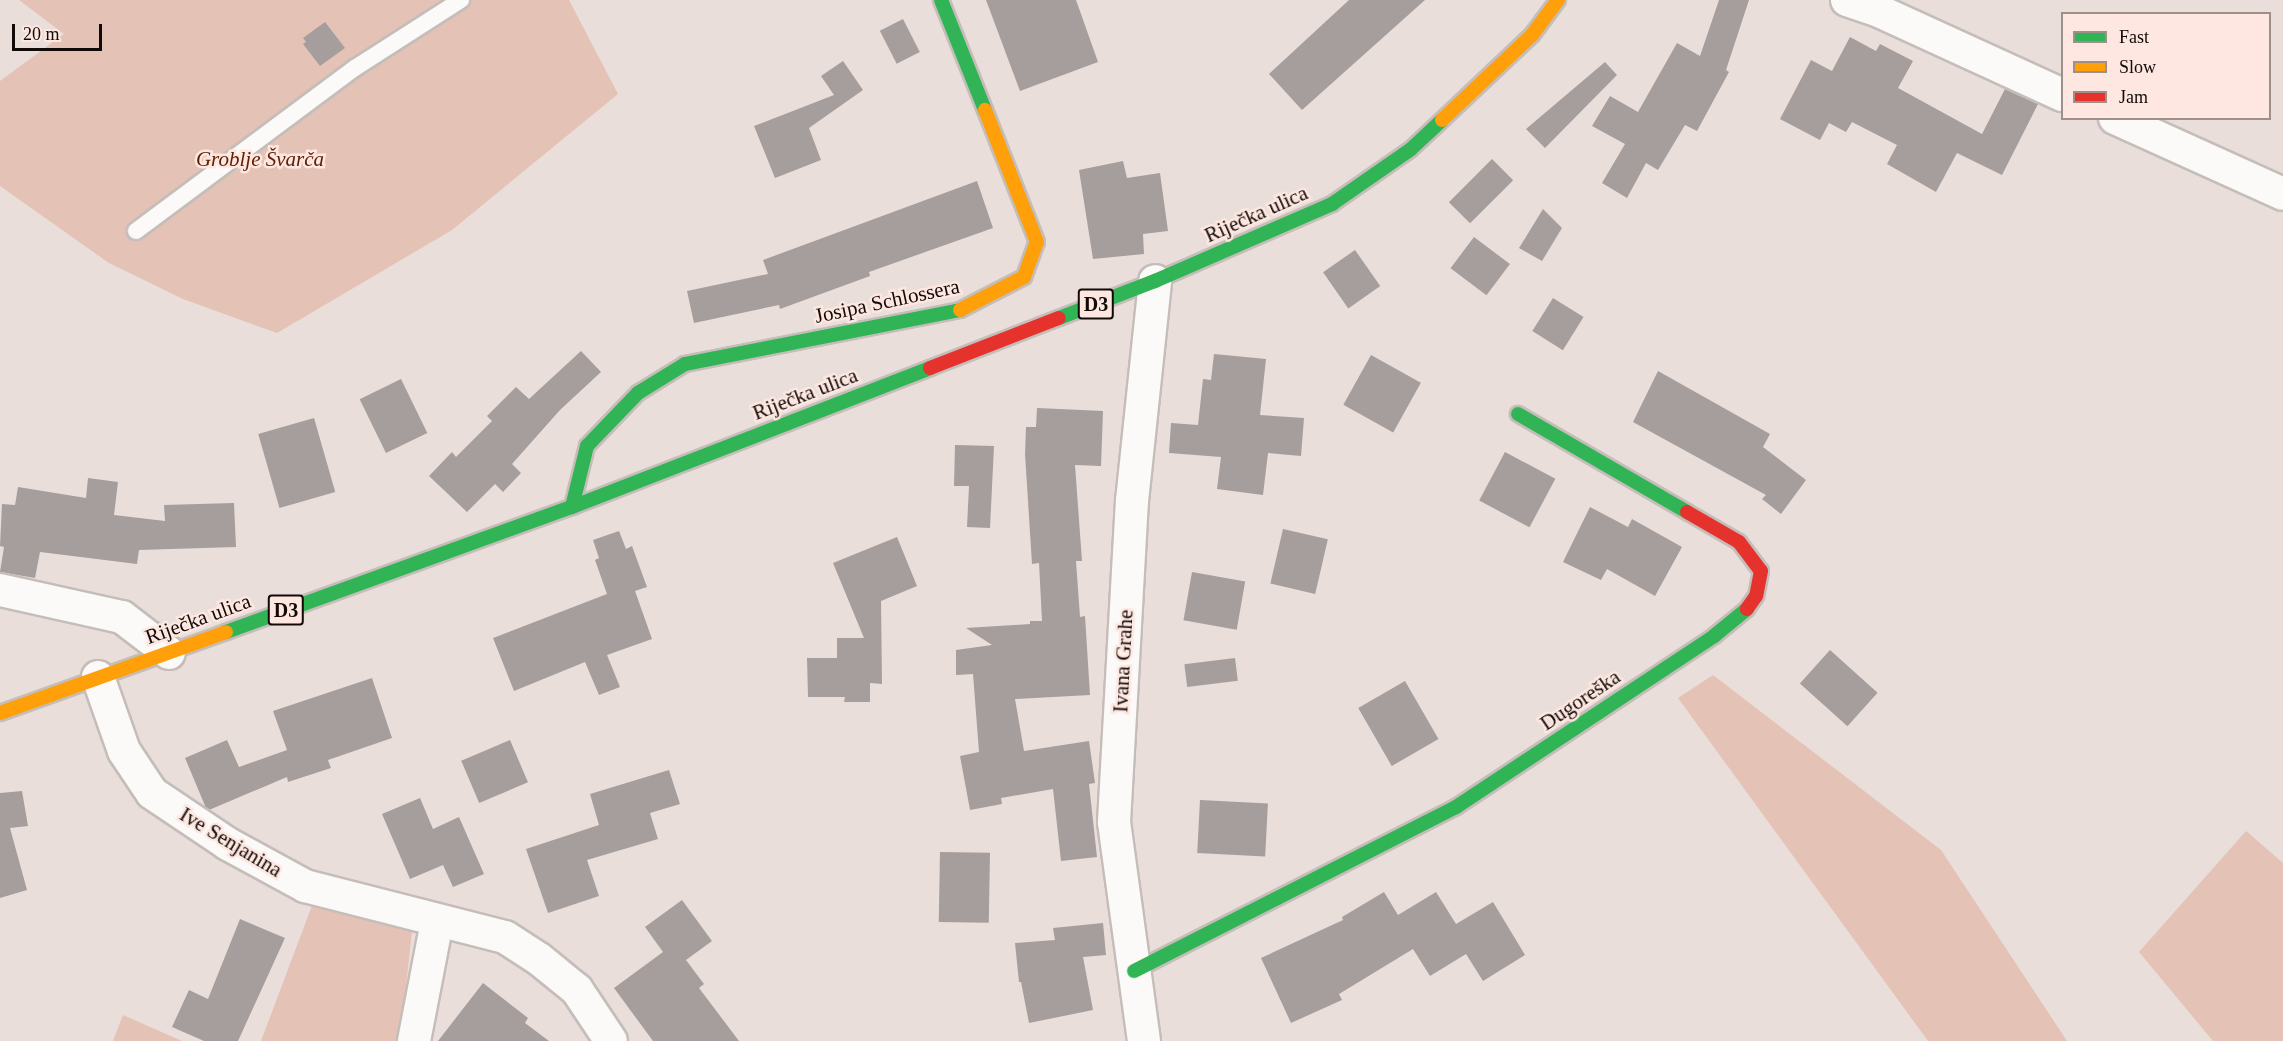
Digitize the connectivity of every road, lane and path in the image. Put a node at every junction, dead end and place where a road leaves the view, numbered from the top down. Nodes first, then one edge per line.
1 (461, 0) edge
2 (941, 0) edge
3 (1558, 0) edge
4 (1847, 0) edge
5 (2061, 95) edge
6 (2119, 120) edge
7 (2283, 194) edge
8 (136, 231) dead end
9 (1155, 281) junction
10 (1518, 414) dead end
11 (572, 507) junction
12 (0, 590) edge
13 (169, 653) junction
14 (98, 677) junction
15 (0, 713) edge
16 (437, 921) junction
17 (1134, 971) junction
18 (414, 1041) edge
19 (611, 1041) edge
20 (1144, 1041) edge

1 - 8 lane
2 - 11 street, Josipa Schlossera
3 - 9 street, Riječka ulica / D3
4 - 5 street
6 - 7 street
9 - 11 street, Riječka ulica / D3
9 - 17 street, Ivana Grahe
10 - 17 street, Dugoreška
11 - 13 street, Riječka ulica / D3
12 - 13 street
13 - 14 street, Riječka ulica / D3
14 - 15 street, Riječka ulica / D3
14 - 16 street, Ive Senjanina
16 - 18 street
16 - 19 street, Ive Senjanina
17 - 20 street, Ivana Grahe

